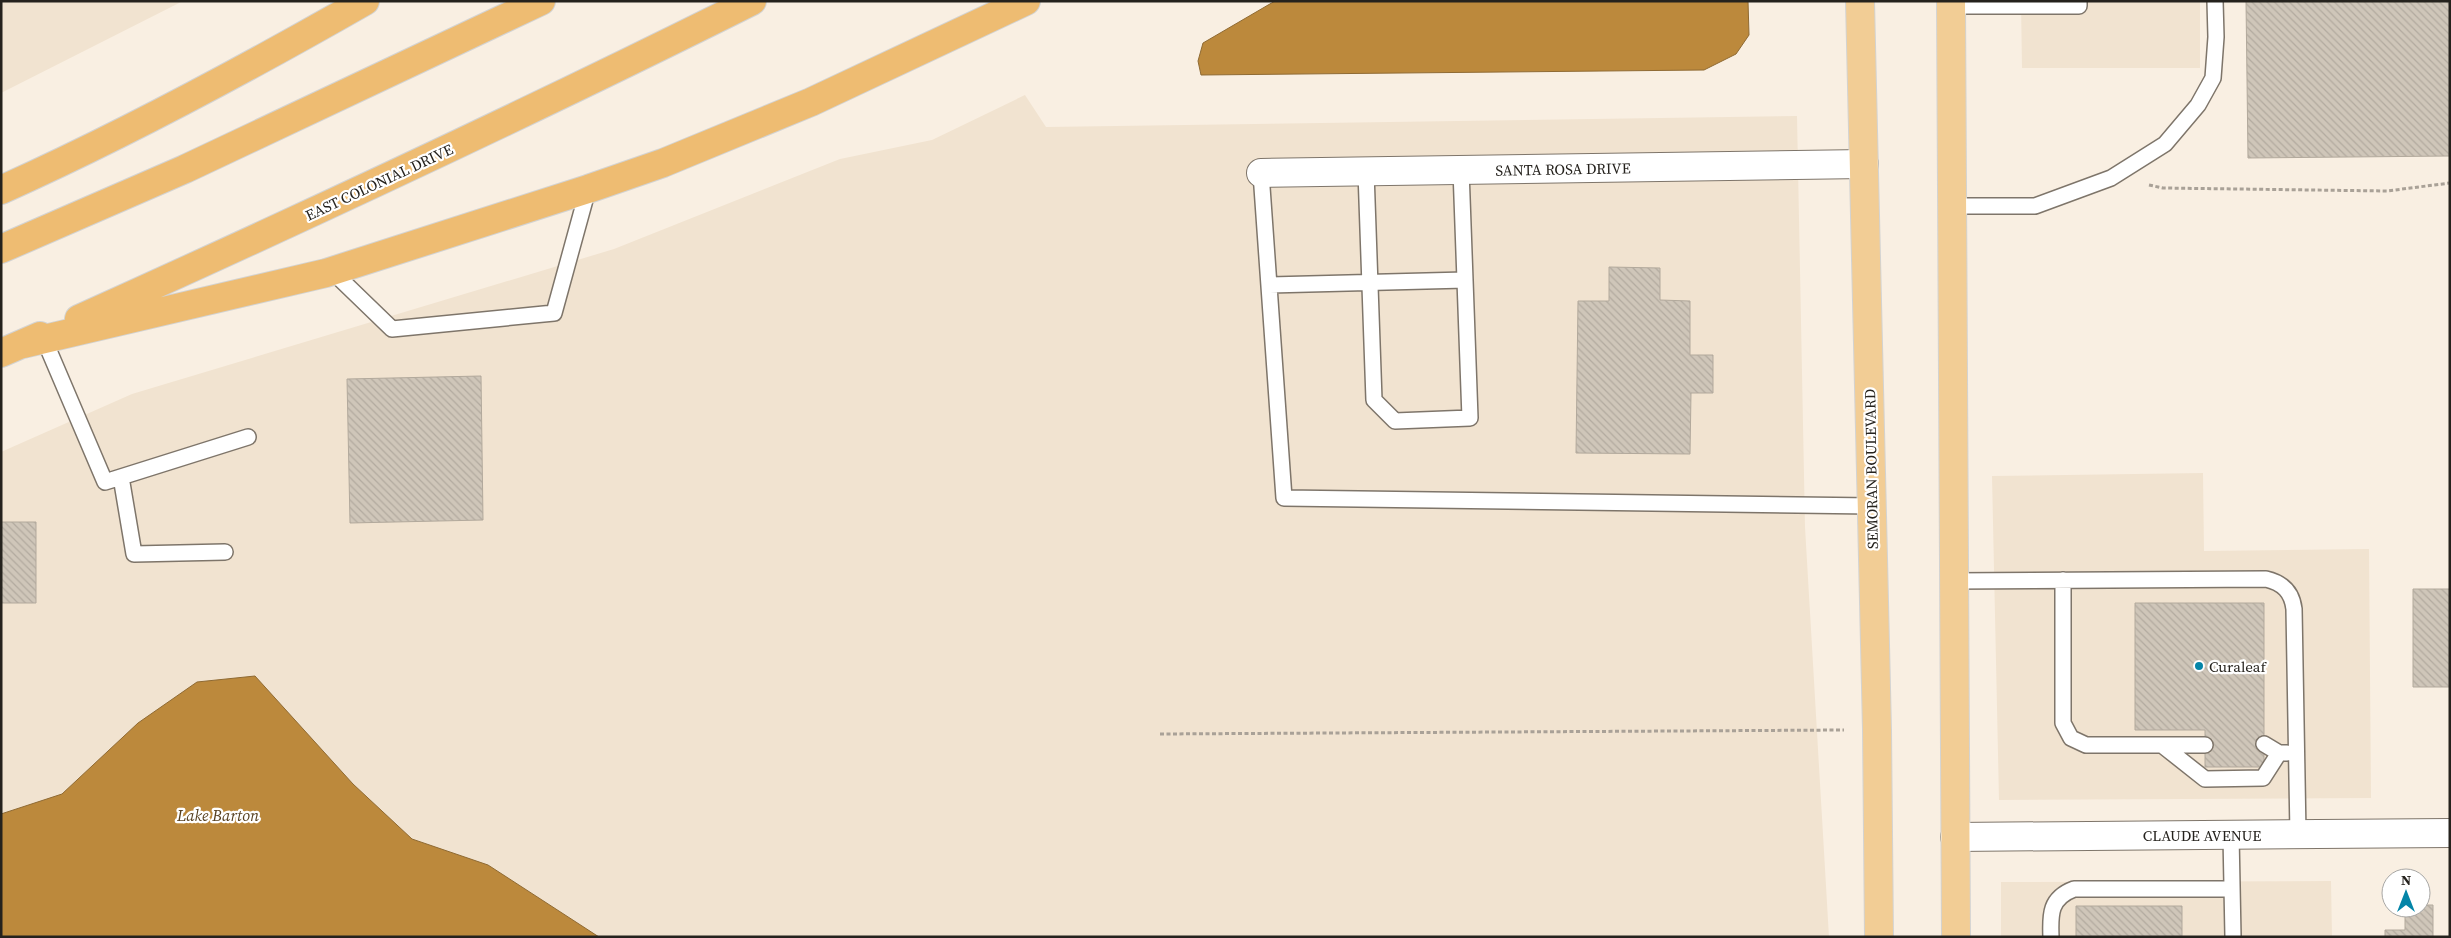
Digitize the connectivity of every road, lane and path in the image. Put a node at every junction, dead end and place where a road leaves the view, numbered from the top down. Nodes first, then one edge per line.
1 (365, 1) edge
2 (541, 1) edge
3 (752, 1) edge
4 (1026, 1) edge
5 (1860, 1) edge
6 (2079, 1) edge
7 (2215, 1) edge
8 (1951, 4) edge
9 (1864, 164) junction
10 (1461, 170) junction
11 (1366, 172) junction
12 (1261, 173) joint
13 (2111, 178) junction
14 (2450, 183) edge
15 (588, 189) junction
16 (1, 190) edge
17 (1952, 206) junction
18 (1, 249) edge
19 (332, 271) junction
20 (1465, 280) junction
21 (1370, 282) junction
22 (1269, 285) junction
23 (23, 346) edge
24 (248, 437) dead end
25 (121, 477) junction
26 (1872, 506) junction
27 (225, 552) dead end
28 (2062, 580) junction
29 (1954, 581) junction
30 (1877, 730) junction
31 (1160, 734) dead end
32 (2264, 744) dead end
33 (2162, 745) junction
34 (2205, 745) dead end
35 (2297, 752) junction
36 (2279, 753) junction
37 (2450, 833) edge
38 (2298, 834) junction
39 (2231, 835) junction
40 (1955, 837) junction
41 (2232, 889) junction
42 (1879, 937) edge
43 (1956, 937) edge
44 (2050, 937) edge
45 (2233, 937) edge

1 - 16 highway
2 - 18 highway
3 - 23 highway, EAST COLONIAL DRIVE
4 - 15 highway
5 - 9 main road, SEMORAN BOULEVARD
6 - 8 lane
7 - 13 lane
8 - 17 main road
9 - 10 street, SANTA ROSA DRIVE
9 - 26 main road, SEMORAN BOULEVARD
10 - 11 street, SANTA ROSA DRIVE
10 - 20 lane
11 - 12 street, SANTA ROSA DRIVE
11 - 21 lane
12 - 22 lane
13 - 14 path
13 - 17 lane
15 - 19 highway
15 - 19 lane
17 - 29 main road
19 - 23 highway
20 - 21 lane
20 - 21 lane
21 - 22 lane
22 - 26 lane
23 - 25 lane
24 - 25 lane
25 - 27 lane
26 - 30 main road, SEMORAN BOULEVARD
28 - 29 lane
28 - 33 lane
28 - 35 lane
29 - 40 main road
30 - 31 path
30 - 42 main road, SEMORAN BOULEVARD
32 - 36 lane
33 - 34 lane
33 - 36 lane
35 - 36 lane
35 - 38 lane
37 - 38 street, CLAUDE AVENUE
38 - 39 street, CLAUDE AVENUE
39 - 40 street, CLAUDE AVENUE
39 - 41 lane
40 - 43 main road
41 - 44 lane
41 - 45 lane

